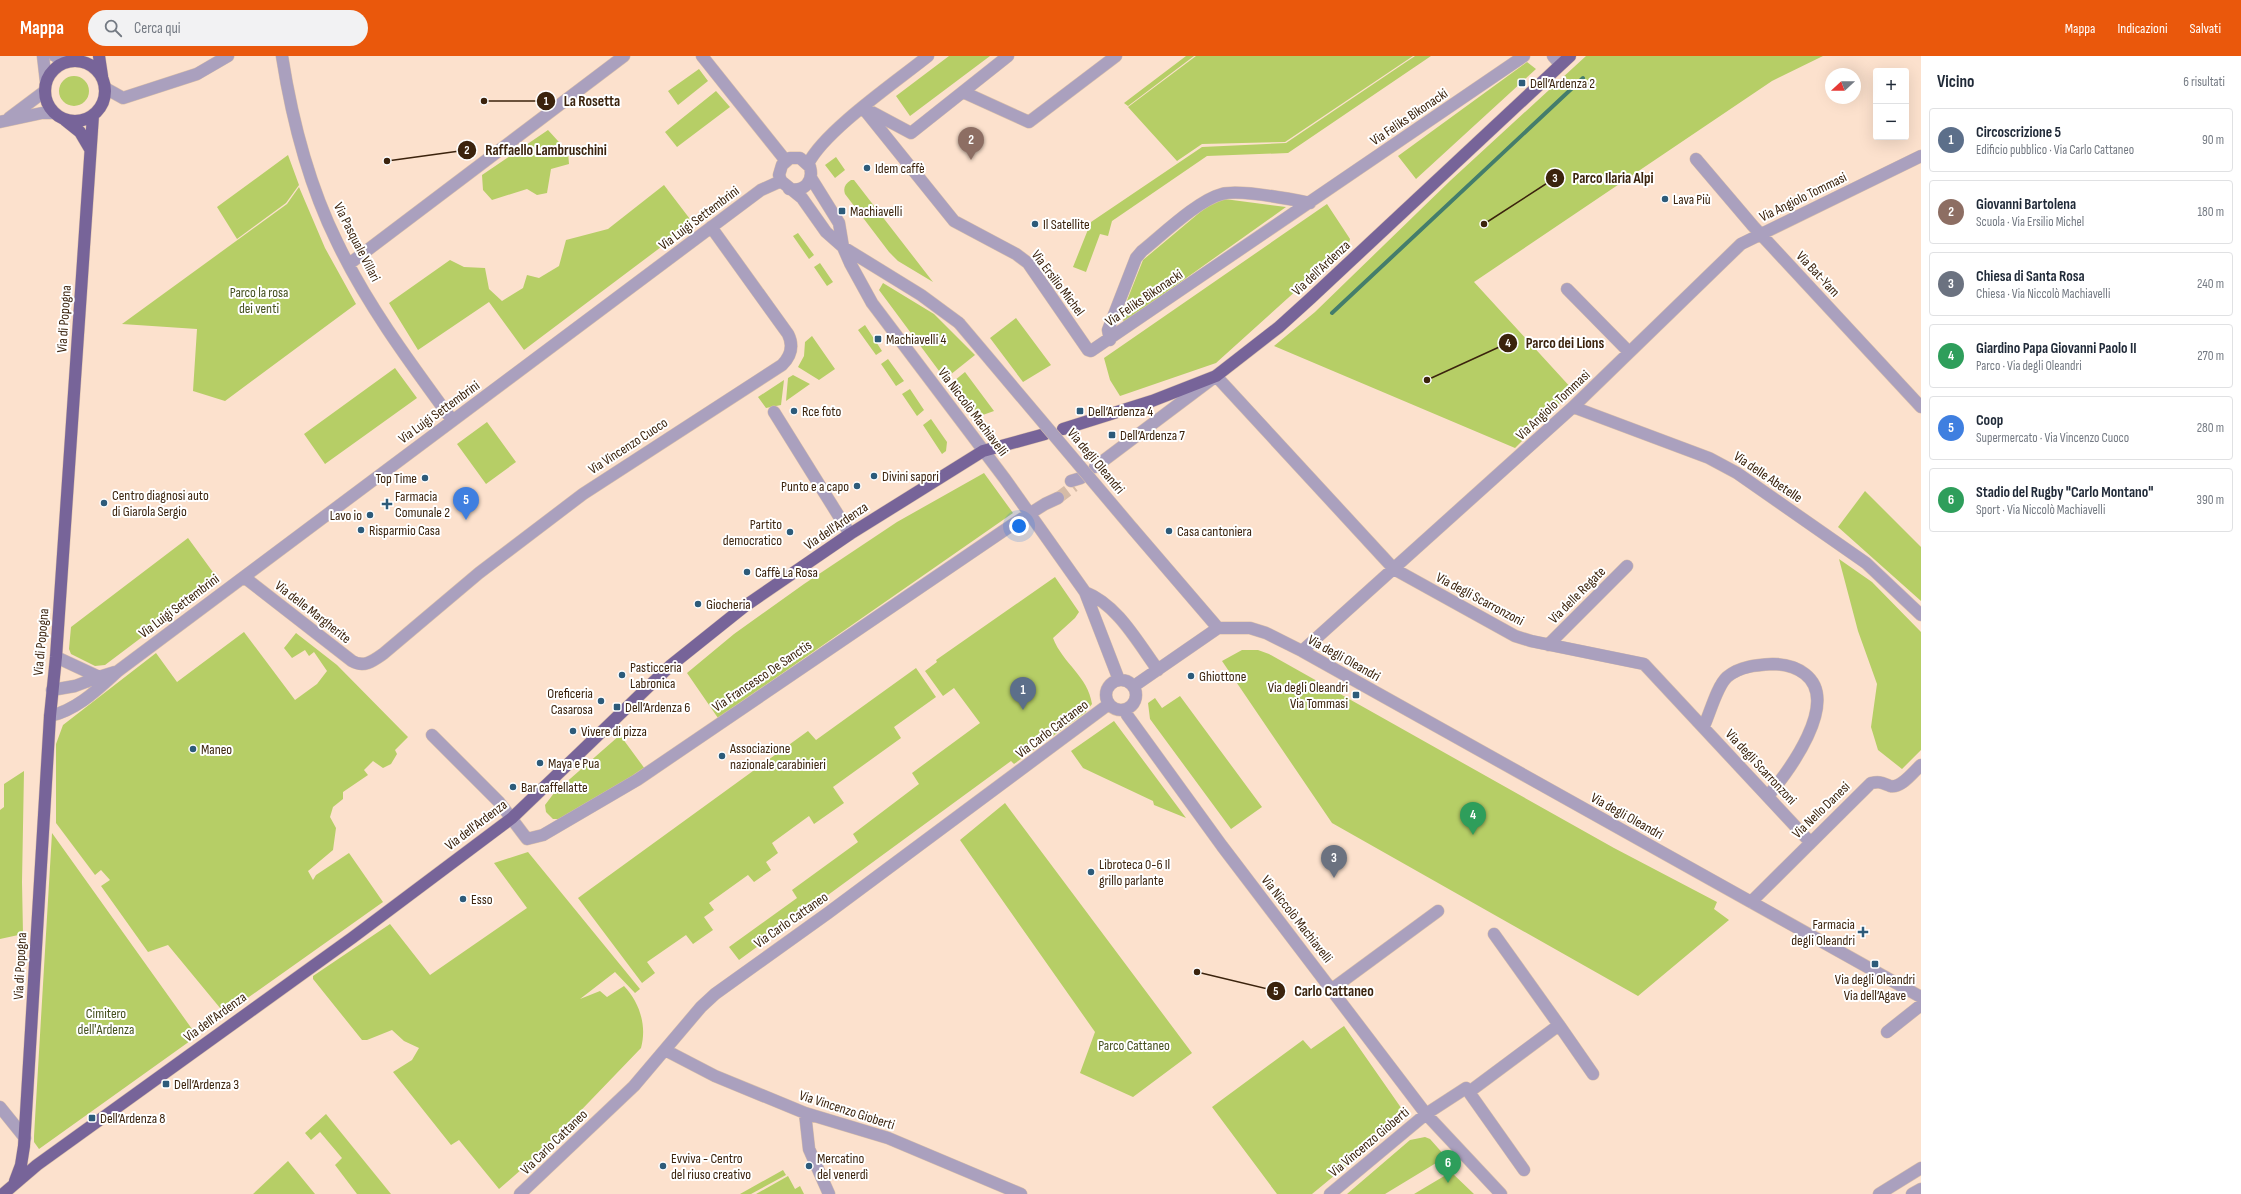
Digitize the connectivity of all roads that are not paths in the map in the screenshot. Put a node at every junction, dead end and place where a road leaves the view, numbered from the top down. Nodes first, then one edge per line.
1 (43, 56) edge
2 (55, 56) edge
3 (99, 56) edge
4 (228, 56) edge
5 (282, 56) edge
6 (624, 56) edge
7 (702, 56) edge
8 (928, 56) edge
9 (1008, 56) edge
10 (1116, 56) edge
11 (1524, 56) edge
12 (1570, 56) edge
13 (76, 59) edge
14 (1558, 59) edge
15 (103, 82) junction
16 (45, 87) junction
17 (963, 92) junction
18 (863, 108) junction
19 (93, 115) junction
20 (59, 116) junction
21 (1, 122) edge
22 (90, 149) junction
23 (1921, 156) edge
24 (1696, 159) dead end
25 (786, 161) junction
26 (808, 164) junction
27 (811, 178) junction
28 (785, 185) junction
29 (1310, 202) junction
30 (712, 227) junction
31 (1760, 234) junction
32 (843, 247) junction
33 (349, 264) junction
34 (1567, 289) dead end
35 (1110, 340) junction
36 (1629, 352) junction
37 (1216, 376) junction
38 (1573, 407) junction
39 (1921, 408) edge
40 (774, 412) dead end
41 (452, 420) junction
42 (1063, 429) dead end
43 (1045, 434) dead end
44 (983, 451) junction
45 (1096, 466) dead end
46 (1056, 496) tunnel mouth
47 (1030, 513) junction
48 (850, 534) junction
49 (1627, 566) dead end
50 (1394, 569) junction
51 (244, 576) junction
52 (1085, 592) junction
53 (1921, 615) edge
54 (1218, 628) junction
55 (1548, 645) junction
56 (1302, 651) junction
57 (56, 657) junction
58 (365, 664) joint
59 (1158, 670) junction
60 (118, 671) junction
61 (99, 677) junction
62 (1119, 680) junction
63 (1134, 686) junction
64 (52, 690) junction
65 (1109, 704) junction
66 (1126, 709) junction
67 (50, 716) junction
68 (1704, 726) junction
69 (432, 735) dead end
70 (1921, 765) edge
71 (1768, 796) junction
72 (512, 818) junction
73 (1810, 842) junction
74 (1751, 902) junction
75 (1438, 911) dead end
76 (1494, 934) dead end
77 (1332, 989) junction
78 (1921, 997) edge
79 (1921, 1005) edge
80 (1559, 1025) junction
81 (1887, 1032) dead end
82 (665, 1050) junction
83 (1594, 1074) dead end
84 (1469, 1092) junction
85 (0, 1107) edge
86 (805, 1113) junction
87 (1426, 1114) junction
88 (25, 1138) junction
89 (1921, 1168) edge
90 (1524, 1170) dead end
91 (14, 1182) junction
92 (1921, 1189) edge
93 (2, 1194) edge
94 (520, 1194) edge
95 (829, 1194) edge
96 (1021, 1194) edge
97 (1330, 1194) edge
98 (1501, 1194) edge
99 (1879, 1194) edge
100 (1912, 1194) edge

1 - 16 street
2 - 13 street
3 - 15 main road
4 - 15 street
5 - 33 street, Via Pasquale Villari
6 - 33 street
7 - 25 street
8 - 18 street
9 - 17 street
10 - 17 street
11 - 29 street, Via Feliks Bikonacki
12 - 14 main road, Via dell'Ardenza
13 - 15 main road
13 - 16 main road
14 - 37 main road, Via dell'Ardenza
15 - 19 main road
16 - 20 main road
16 - 21 street
17 - 18 street
18 - 26 street
18 - 35 street, Via Ersilio Michel
19 - 20 main road
19 - 22 main road, Via di Popogna
20 - 21 street
20 - 22 main road
22 - 57 main road, Via di Popogna
23 - 31 street, Via Angiolo Tommasi
24 - 31 street, Via Bat-Yam
25 - 26 street
25 - 28 street
26 - 27 street
27 - 28 street
27 - 32 street, Via Niccolò Machiavelli
28 - 30 street, Via Luigi Settembrini
28 - 32 street, Via Niccolò Machiavelli
29 - 35 street, Via Feliks Bikonacki
29 - 35 street, Via Feliks Bikonacki
30 - 41 street, Via Luigi Settembrini
30 - 58 street, Via Vincenzo Cuoco
31 - 36 street, Via Angiolo Tommasi
31 - 39 street, Via Bat-Yam
32 - 44 street, Via Niccolò Machiavelli
32 - 54 street, Via degli Oleandri, bridge
33 - 41 street, Via Pasquale Villari
34 - 36 street
36 - 38 street, Via Angiolo Tommasi
37 - 42 main road, Via dell'Ardenza
37 - 45 street
37 - 50 street, Via degli Scarronzoni
38 - 50 street, Via Angiolo Tommasi
38 - 53 street, Via delle Abetelle
40 - 48 street
41 - 51 street, Via Luigi Settembrini
43 - 44 main road, Via dell'Ardenza
44 - 47 street, Via Niccolò Machiavelli
44 - 48 main road, Via dell'Ardenza
46 - 47 street
47 - 52 street, Via Niccolò Machiavelli
47 - 72 street, Via Francesco De Sanctis
48 - 72 main road, Via dell'Ardenza
49 - 55 street, Via delle Regate
50 - 55 street, Via degli Scarronzoni
50 - 56 street, Via Angiolo Tommasi
51 - 58 street, Via delle Margherite
51 - 60 street, Via Luigi Settembrini
52 - 59 street, Via Niccolò Machiavelli
52 - 62 street, Via Niccolò Machiavelli
54 - 56 street, Via degli Oleandri
54 - 59 street
55 - 68 street, Via degli Scarronzoni
56 - 74 street, Via degli Oleandri
57 - 61 street
57 - 64 main road, Via di Popogna
59 - 63 street
60 - 61 street, Via Luigi Settembrini
60 - 67 street, Via Luigi Settembrini
61 - 64 street, Via Luigi Settembrini
62 - 63 street
62 - 65 street
63 - 66 street
64 - 67 main road, Via di Popogna
65 - 66 street
65 - 82 street, Via Carlo Cattaneo
66 - 77 street, Via Niccolò Machiavelli
67 - 88 main road, Via di Popogna
68 - 71 street, Via degli Scarronzoni
68 - 71 street
69 - 72 street
70 - 73 street, Via Nello Danesi
71 - 73 street, Via degli Scarronzoni
72 - 91 main road, Via dell'Ardenza
73 - 74 street, Via Nello Danesi
74 - 78 street, Via degli Oleandri
75 - 77 street
76 - 80 street
77 - 87 street, Via Niccolò Machiavelli
79 - 81 street
80 - 83 street
80 - 84 street
82 - 86 street, Via Vincenzo Gioberti
82 - 94 street, Via Carlo Cattaneo
84 - 87 street, Via Vincenzo Gioberti
84 - 90 street
85 - 88 street
86 - 95 street
86 - 96 street, Via Vincenzo Gioberti
87 - 97 street, Via Vincenzo Gioberti
87 - 98 street, Via Niccolò Machiavelli
88 - 91 main road, Via di Popogna
89 - 99 street
91 - 93 main road, Via dell'Ardenza
92 - 100 street

